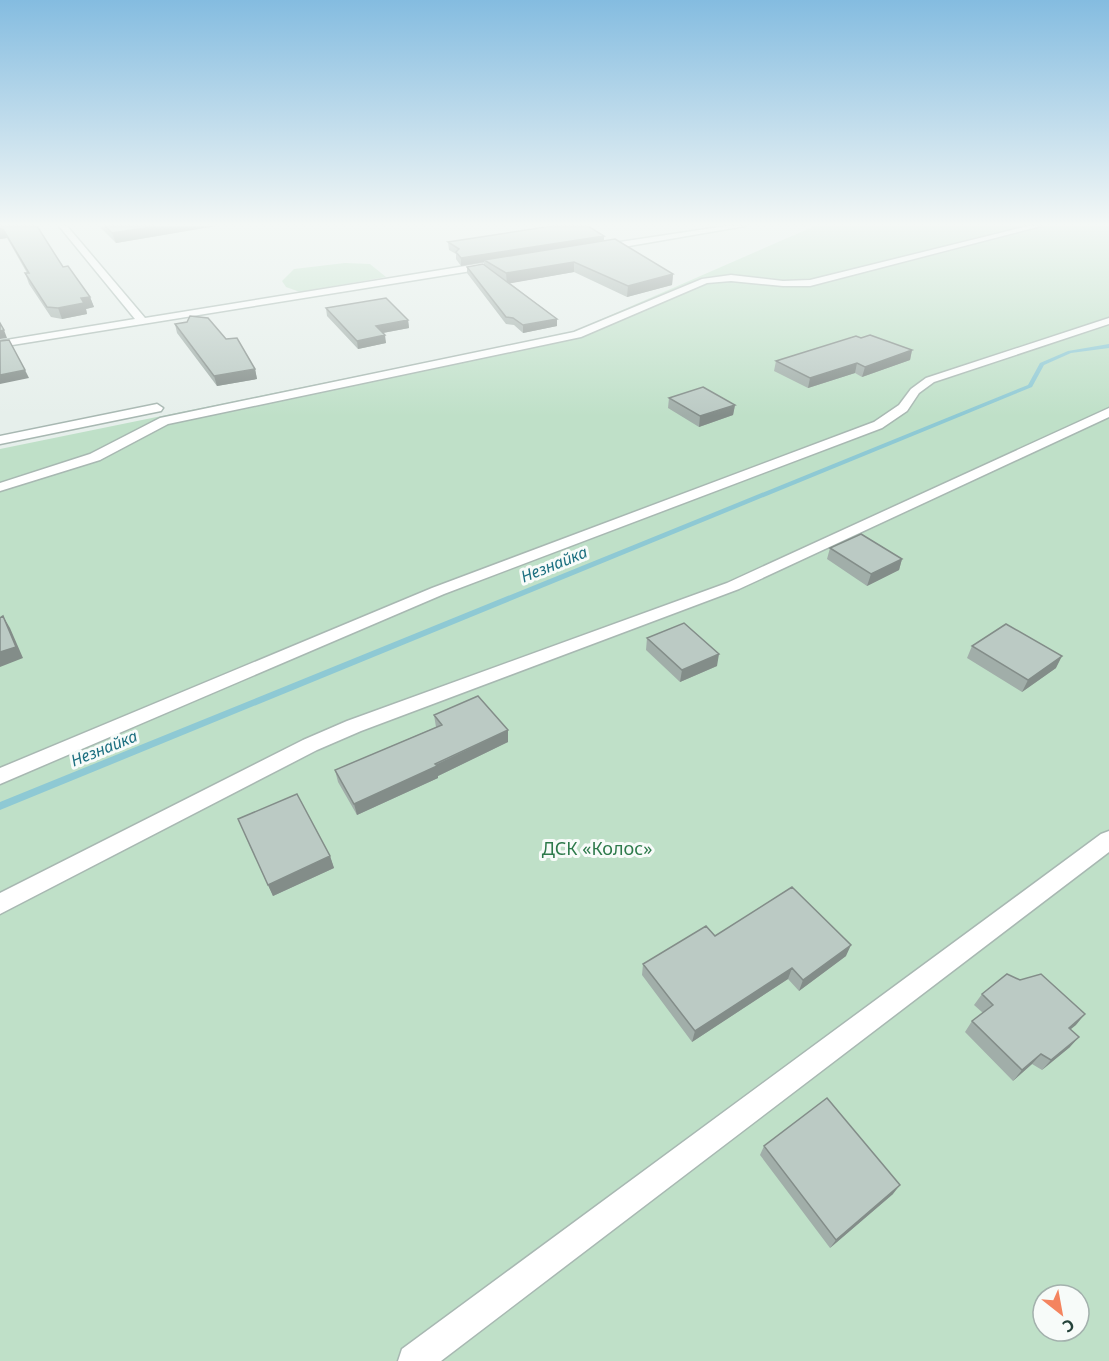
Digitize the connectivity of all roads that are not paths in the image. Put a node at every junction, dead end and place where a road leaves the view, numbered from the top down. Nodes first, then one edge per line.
1 (116, 290) edge
2 (342, 290) edge
3 (688, 290) edge
4 (1109, 321) edge
5 (143, 322) junction
6 (0, 344) edge
7 (157, 408) dead end
8 (1109, 412) edge
9 (0, 440) edge
10 (0, 487) edge
11 (0, 776) edge
12 (1109, 840) edge
13 (0, 904) edge
14 (414, 1361) edge

1 - 5 street
2 - 5 street
3 - 10 street
4 - 11 street
5 - 6 street
7 - 9 street
8 - 13 street
12 - 14 street

